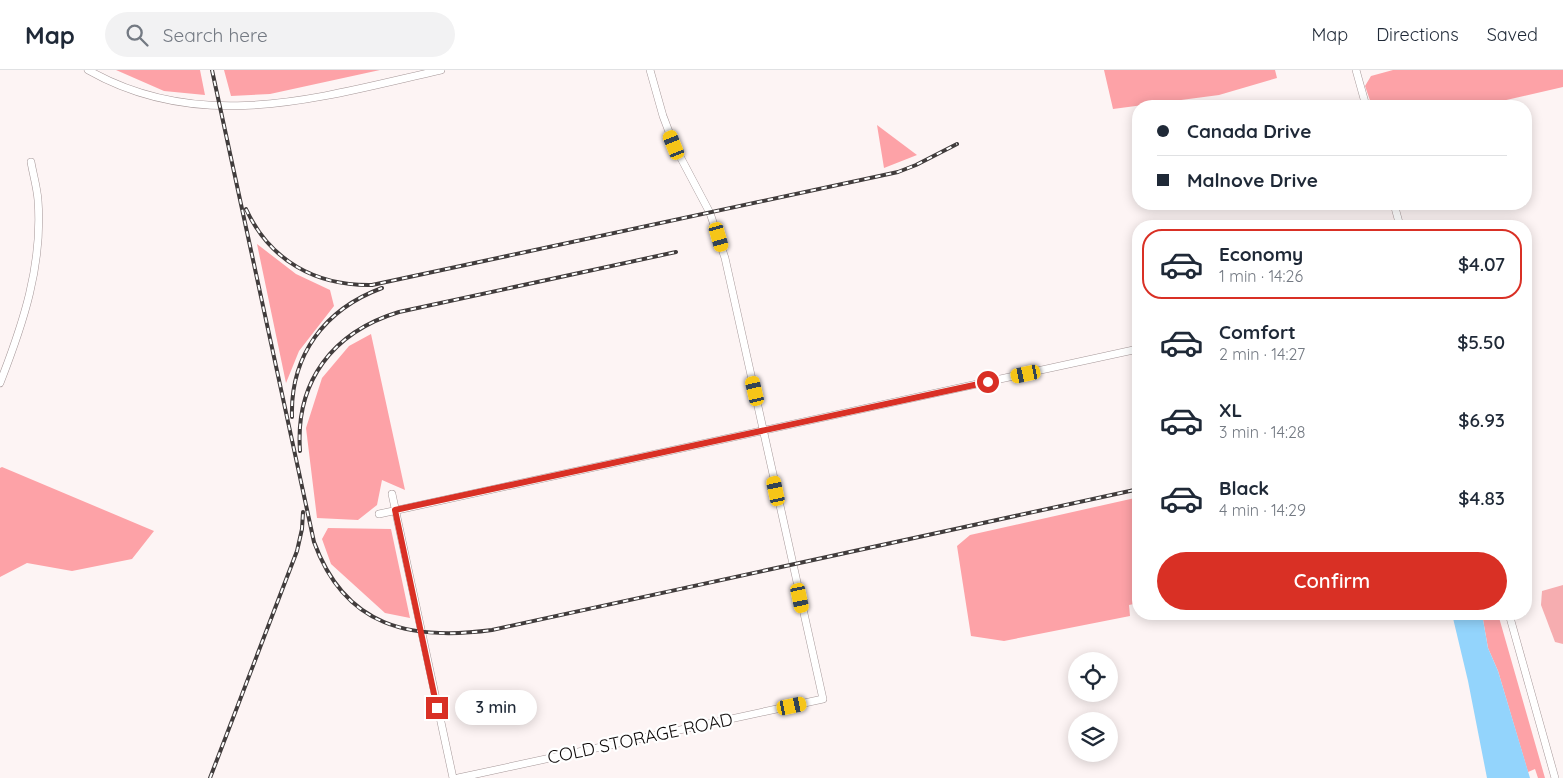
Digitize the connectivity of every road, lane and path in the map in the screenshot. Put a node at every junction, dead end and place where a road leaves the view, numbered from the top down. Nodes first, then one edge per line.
1 (88, 70) edge
2 (441, 70) edge
3 (650, 70) edge
4 (1356, 70) edge
5 (1364, 100) edge
6 (31, 162) dead end
7 (1132, 350) edge
8 (0, 383) edge
9 (763, 431) junction
10 (392, 494) dead end
11 (395, 510) junction
12 (379, 514) dead end
13 (1512, 620) edge
14 (453, 778) edge
15 (458, 778) edge
16 (1555, 778) edge

1 - 2 street
3 - 9 street
4 - 5 street
6 - 8 street
7 - 9 street
9 - 11 street
9 - 15 street, COLD STORAGE ROAD
10 - 11 street
11 - 12 street
11 - 14 street
13 - 16 street

